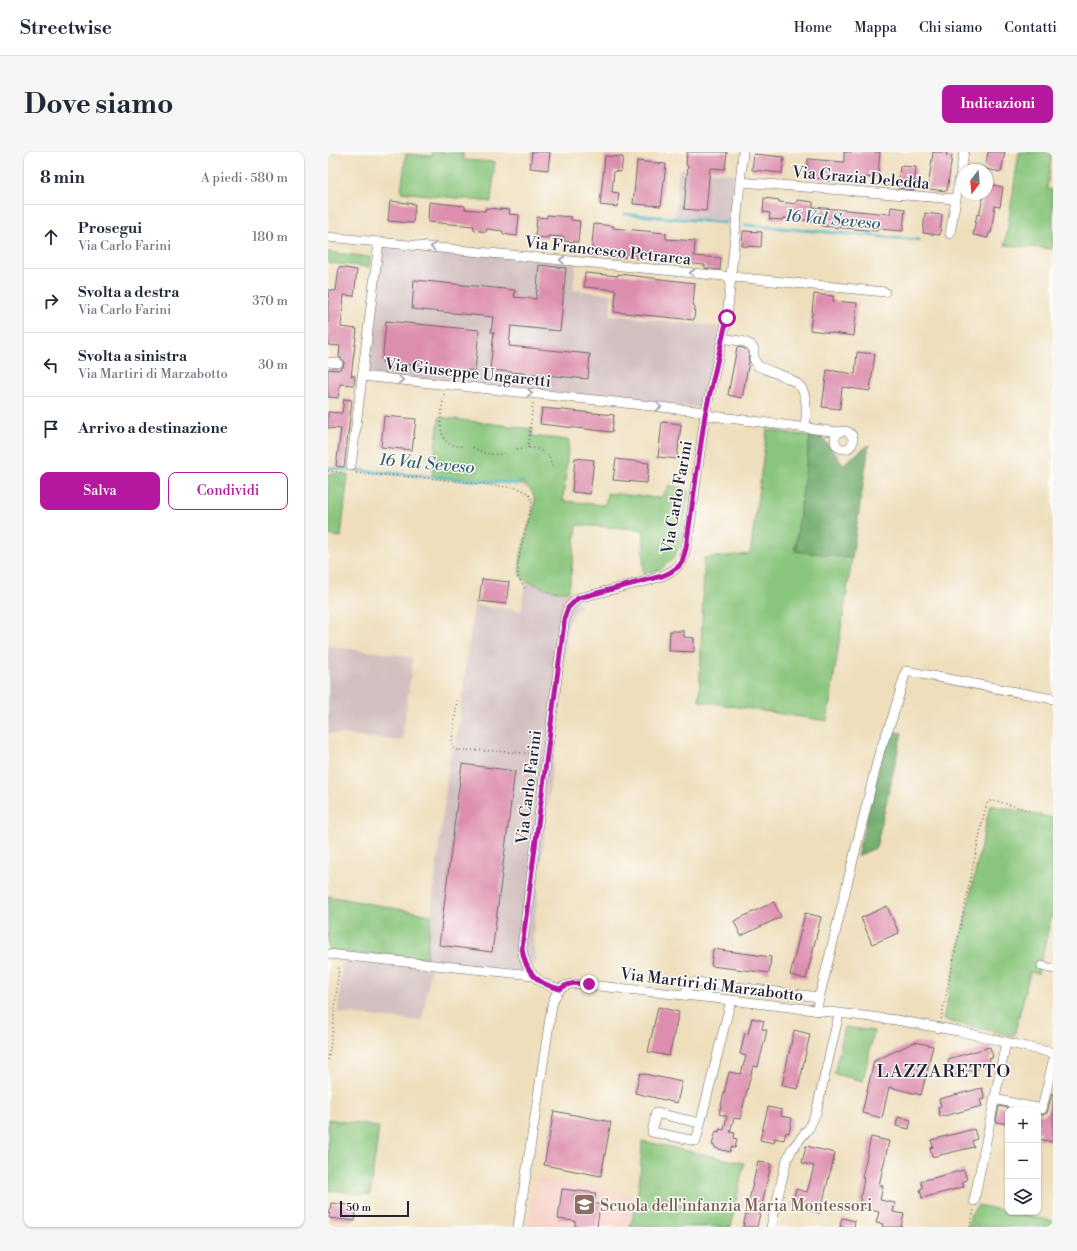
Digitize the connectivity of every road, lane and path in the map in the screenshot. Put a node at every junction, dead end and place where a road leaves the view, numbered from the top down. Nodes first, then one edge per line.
1 (743, 152) edge
2 (964, 152) edge
3 (740, 182) junction
4 (955, 199) junction
5 (950, 234) dead end
6 (328, 237) edge
7 (379, 242) junction
8 (730, 277) junction
9 (885, 292) dead end
10 (723, 338) junction
11 (328, 362) edge
12 (338, 363) dead end
13 (362, 376) junction
14 (445, 384) junction
15 (534, 393) junction
16 (705, 414) junction
17 (805, 428) junction
18 (817, 429) junction
19 (839, 432) junction
20 (835, 441) junction
21 (462, 446) dead end
22 (473, 447) dead end
23 (528, 448) junction
24 (517, 449) dead end
25 (505, 453) dead end
26 (352, 466) dead end
27 (552, 467) dead end
28 (328, 472) edge
29 (525, 588) dead end
30 (1053, 699) edge
31 (457, 700) dead end
32 (547, 755) junction
33 (1031, 811) dead end
34 (328, 954) edge
35 (339, 955) junction
36 (1042, 966) dead end
37 (1053, 969) edge
38 (533, 975) junction
39 (560, 989) junction
40 (684, 995) junction
41 (819, 997) junction
42 (731, 1000) junction
43 (816, 1011) junction
44 (839, 1014) junction
45 (939, 1028) junction
46 (1006, 1042) junction
47 (1053, 1053) edge
48 (328, 1060) edge
49 (1053, 1061) edge
50 (994, 1099) junction
51 (700, 1123) junction
52 (974, 1200) joint
53 (518, 1227) edge
54 (771, 1227) edge
55 (970, 1227) edge

1 - 3 street, Via Carlo Farini
2 - 4 street
3 - 4 street, Via Grazia Deledda
3 - 8 street, Via Carlo Farini
4 - 5 street
6 - 7 street, Via Francesco Petrarca
8 -> 7 street, Via Francesco Petrarca
7 - 13 street, Via Giuseppe Ungaretti
8 - 9 street, Via Francesco Petrarca
8 - 10 street, Via Carlo Farini
10 - 16 street, Via Carlo Farini
10 - 17 street
11 - 12 street
13 -> 14 street, Via Giuseppe Ungaretti
13 - 26 street
14 -> 15 street, Via Giuseppe Ungaretti
14 - 21 path
15 -> 16 street, Via Giuseppe Ungaretti
15 - 23 path
16 - 17 street, Via Giuseppe Ungaretti
16 - 32 street, Via Carlo Farini
17 - 18 street, Via Giuseppe Ungaretti
18 - 19 street, Via Giuseppe Ungaretti
18 - 20 street, Via Giuseppe Ungaretti
19 - 20 street
19 - 20 street
22 - 25 path
23 - 24 path
23 - 27 path
28 - 29 path
30 - 41 street
31 - 32 path
32 - 38 street, Via Carlo Farini
33 - 45 path
34 - 35 street
35 - 38 street
35 - 48 path
36 - 37 street
38 - 39 street, Via Carlo Farini
39 - 40 street, Via Martiri di Marzabotto
39 - 53 street
40 - 41 street
40 - 42 street, Via Martiri di Marzabotto
41 - 43 street
42 - 43 street, Via Martiri di Marzabotto
42 - 51 street
43 - 44 street, Via Martiri di Marzabotto
44 - 45 street, Via Martiri di Marzabotto
44 - 54 street
45 - 46 street, Via Martiri di Marzabotto
46 - 47 street, Via Martiri di Marzabotto
46 - 50 street
49 - 50 street
50 - 52 street
51 - 51 street
52 - 55 path

